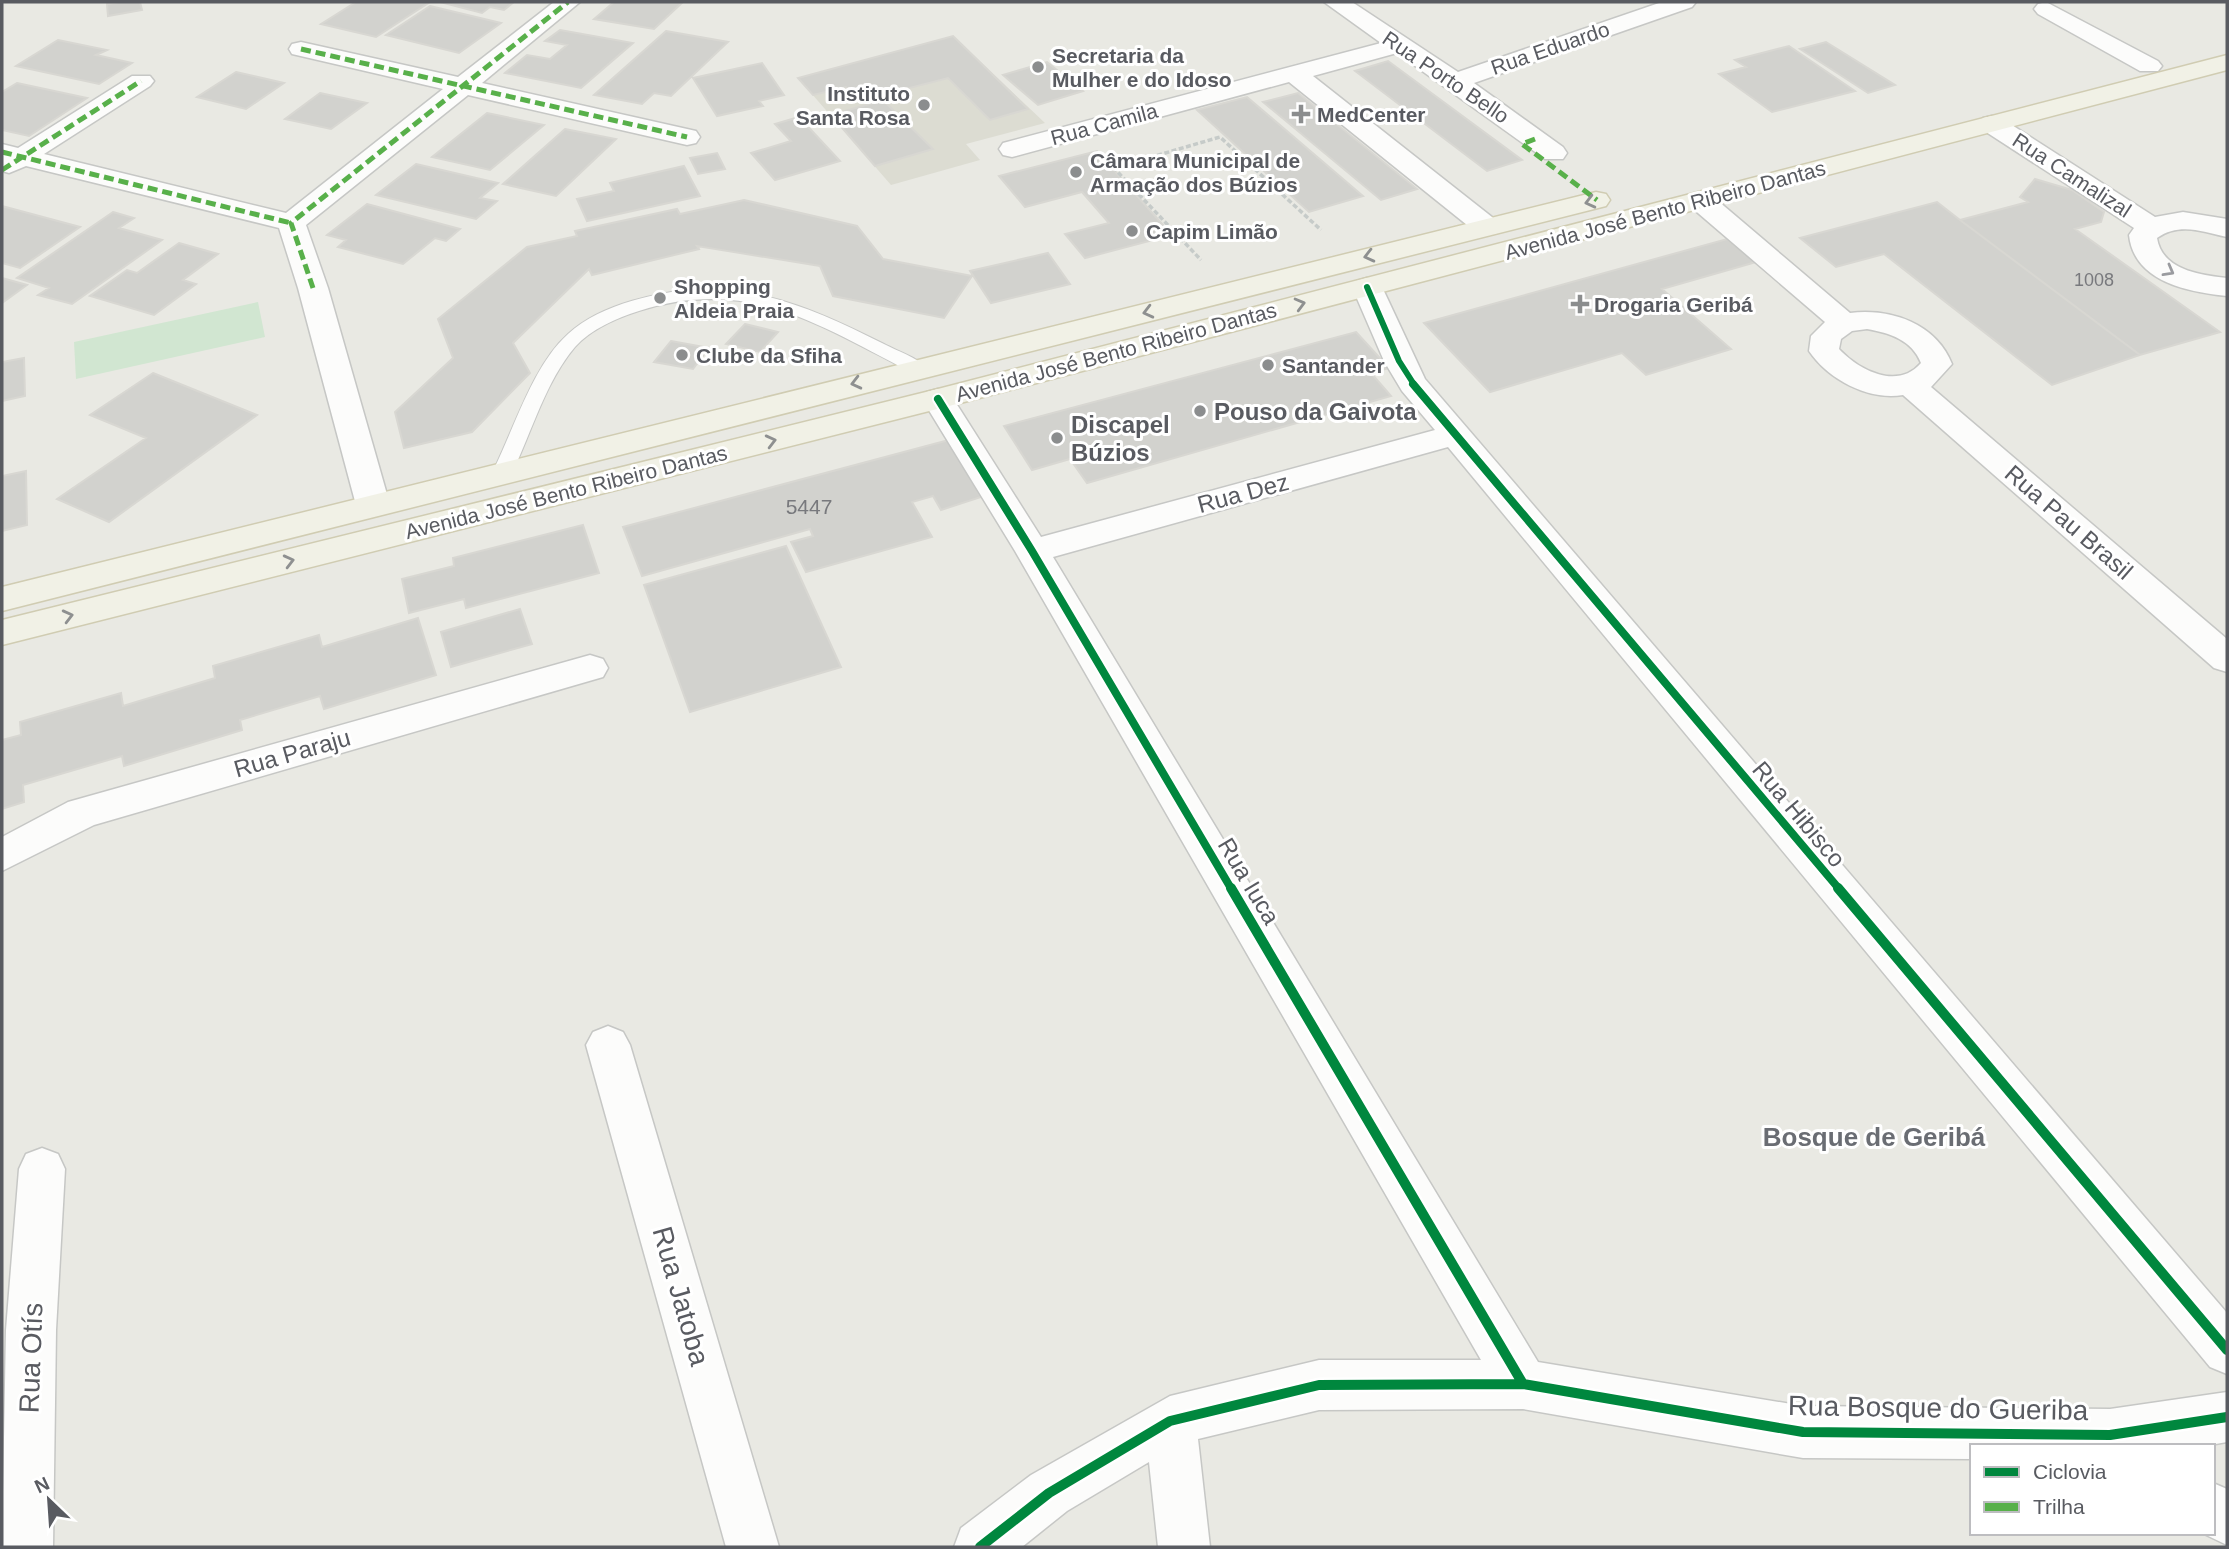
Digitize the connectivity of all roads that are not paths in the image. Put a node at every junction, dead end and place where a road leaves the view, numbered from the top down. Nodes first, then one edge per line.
1 (568, 2) edge
2 (1336, 2) edge
3 (1684, 2) edge
4 (2046, 9) dead end
5 (1400, 45) junction
6 (2227, 47) edge
7 (301, 49) dead end
8 (2227, 62) edge
9 (2149, 66) junction
10 (1292, 72) junction
11 (141, 81) dead end
12 (1455, 81) junction
13 (459, 87) junction
14 (1992, 124) junction
15 (687, 137) dead end
16 (1012, 149) dead end
17 (1554, 153) dead end
18 (9, 160) edge
19 (1701, 201) junction
20 (291, 223) junction
21 (1487, 227) junction
22 (2151, 227) junction
23 (2227, 229) edge
24 (1360, 273) junction
25 (2227, 287) edge
26 (1844, 323) junction
27 (927, 384) junction
28 (1910, 385) junction
29 (1454, 435) junction
30 (503, 471) junction
31 (373, 505) junction
32 (1032, 551) junction
33 (2, 599) edge
34 (2, 633) edge
35 (2227, 659) edge
36 (590, 668) dead end
37 (2, 855) edge
38 (608, 1045) dead end
39 (42, 1169) dead end
40 (16, 1334) edge
41 (2227, 1350) edge
42 (1523, 1384) junction
43 (2227, 1417) edge
44 (1170, 1421) junction
45 (2117, 1440) edge
46 (26, 1547) edge
47 (753, 1547) edge
48 (979, 1547) edge
49 (1184, 1547) edge

1 - 13 street
2 - 5 street, Rua Porto Bello
3 - 12 street, Rua Eduardo
4 - 9 street
5 - 10 street, Rua Camila
5 - 12 street, Rua Porto Bello
6 - 9 main road, Avenida José Bento Ribeiro Dantas
7 - 13 street
8 - 14 main road, Avenida José Bento Ribeiro Dantas
9 -> 21 main road, Avenida José Bento Ribeiro Dantas
10 - 16 street, Rua Camila
10 - 21 street
11 - 18 street
12 - 17 street, Rua Porto Bello
13 - 15 street
13 - 20 street
14 - 19 main road, Avenida José Bento Ribeiro Dantas
14 - 22 street, Rua Camalizal
18 - 20 street
19 - 24 main road, Avenida José Bento Ribeiro Dantas
19 - 26 street
20 - 31 street
21 -> 24 main road, Avenida José Bento Ribeiro Dantas
22 - 23 street, Rua Camalizal
22 -> 25 street, Rua Camalizal
27 -> 24 main road, Avenida José Bento Ribeiro Dantas
24 -> 27 main road, Avenida José Bento Ribeiro Dantas
24 - 29 street, Rua Hibisco
26 - 28 street
26 - 28 street
27 -> 30 main road, Avenida José Bento Ribeiro Dantas
27 - 30 lane
27 - 32 street, Rua Iuca
34 -> 27 main road, Avenida José Bento Ribeiro Dantas
28 - 35 street, Rua Pau Brasil
29 - 32 street, Rua Dez
29 - 41 street, Rua Hibisco
30 - 31 main road, Avenida José Bento Ribeiro Dantas
31 - 33 main road, Avenida José Bento Ribeiro Dantas
32 - 42 street, Rua Iuca
36 - 37 street, Rua Paraju
38 - 47 street, Rua Jatoba
39 - 40 street, Rua Otís
40 - 46 street, Rua Otís
42 - 44 street, Rua Bosque do Gueriba
42 - 45 street, Rua Bosque do Gueriba
43 - 45 street, Rua Bosque do Gueriba
44 - 48 street, Rua Bosque do Gueriba
44 - 49 street

